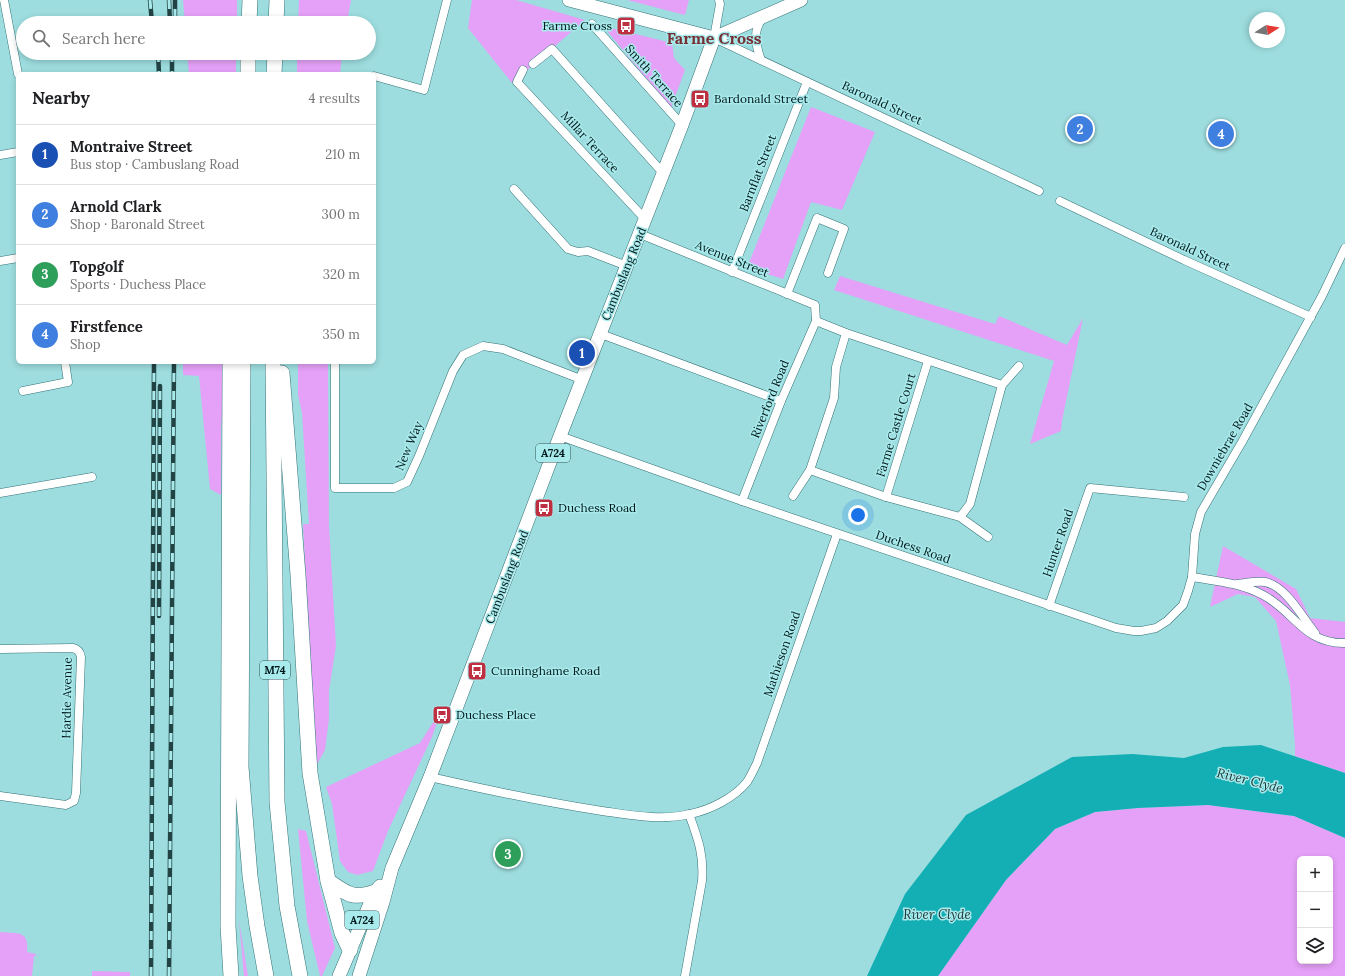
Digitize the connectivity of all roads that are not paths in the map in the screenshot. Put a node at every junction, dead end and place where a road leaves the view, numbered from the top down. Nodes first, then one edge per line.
1 (4, 0) edge
2 (250, 0) edge
3 (276, 0) edge
4 (447, 0) edge
5 (569, 0) edge
6 (719, 0) edge
7 (801, 0) edge
8 (249, 16) edge
9 (276, 16) edge
10 (765, 16) junction
11 (592, 24) dead end
12 (714, 38) junction
13 (248, 60) edge
14 (275, 60) edge
15 (761, 60) junction
16 (533, 64) dead end
17 (523, 70) dead end
18 (18, 72) edge
19 (248, 72) edge
20 (274, 72) edge
21 (376, 77) edge
22 (807, 82) junction
23 (682, 125) junction
24 (16, 152) edge
25 (0, 155) edge
26 (663, 173) junction
27 (514, 188) dead end
28 (1039, 191) dead end
29 (1060, 201) dead end
30 (646, 219) junction
31 (640, 234) junction
32 (1345, 248) edge
33 (16, 258) edge
34 (0, 261) edge
35 (627, 266) junction
36 (732, 272) junction
37 (828, 274) dead end
38 (787, 294) junction
39 (815, 305) joint
40 (1311, 317) junction
41 (816, 321) junction
42 (846, 333) junction
43 (600, 334) junction
44 (928, 360) junction
45 (65, 364) edge
46 (230, 364) edge
47 (243, 364) edge
48 (273, 364) edge
49 (282, 364) edge
50 (335, 364) edge
51 (1019, 366) dead end
52 (582, 380) junction
53 (1002, 385) junction
54 (23, 391) dead end
55 (781, 401) junction
56 (560, 436) junction
57 (810, 470) junction
58 (92, 477) dead end
59 (0, 493) edge
60 (793, 496) dead end
61 (886, 497) junction
62 (1184, 497) dead end
63 (742, 501) junction
64 (960, 517) junction
65 (837, 534) junction
66 (988, 537) dead end
67 (1192, 577) junction
68 (1234, 584) junction
69 (1049, 606) junction
70 (1123, 630) joint
71 (1320, 639) junction
72 (1345, 643) edge
73 (0, 649) edge
74 (430, 778) junction
75 (0, 796) edge
76 (689, 814) junction
77 (392, 868) junction
78 (328, 880) junction
79 (375, 892) junction
80 (350, 950) junction
81 (231, 976) edge
82 (266, 976) edge
83 (300, 976) edge
84 (338, 976) edge
85 (358, 976) edge
86 (685, 976) edge

1 - 18 street
2 - 8 highway
3 - 9 highway
4 - 21 street
5 - 12 main road
6 - 12 street
7 - 10 main road
10 - 12 main road
10 - 15 street
11 - 23 street, Smith Terrace
12 - 15 street, Baronald Street
12 - 23 main road, Cambuslang Road / A724
13 - 19 highway
14 - 20 highway
15 - 22 street, Baronald Street
16 - 26 street
17 - 30 street, Millar Terrace
22 - 28 street, Baronald Street
22 - 36 street, Barnflat Street
23 - 26 main road, Cambuslang Road / A724
24 - 25 street
26 - 30 main road, Cambuslang Road / A724
27 - 35 street
29 - 40 street, Baronald Street
30 - 31 main road, Cambuslang Road / A724
31 - 35 main road, Cambuslang Road / A724
31 - 36 street, Avenue Street
32 - 40 street, Downiebrae Road
33 - 34 street
35 - 43 main road, Cambuslang Road / A724
36 - 38 street, Avenue Street
37 - 38 street
38 - 39 street, Avenue Street
39 - 41 street, Riverford Road
40 - 67 street, Downiebrae Road
41 - 42 street, Farme Castle Court
41 - 55 street, Riverford Road
42 - 44 street, Farme Castle Court
42 - 57 street
43 - 52 main road, Cambuslang Road / A724
43 - 55 street
44 - 53 street, Farme Castle Court
44 - 61 street, Farme Castle Court
45 - 54 street
46 - 81 highway
47 - 82 highway
48 - 83 highway, M74
49 - 78 highway, M74
50 - 52 street, New Way
51 - 53 street
52 - 56 main road, Cambuslang Road / A724
53 - 64 street
55 - 63 street, Riverford Road
56 - 63 street, Duchess Road
56 - 74 main road, Cambuslang Road / A724
57 - 60 street
57 - 61 street, Farme Castle Court
58 - 59 street
61 - 64 street, Farme Castle Court
62 - 69 street, Hunter Road
63 - 65 street, Duchess Road
64 - 66 street, Farme Castle Court
65 - 69 street, Duchess Road
65 - 76 street, Mathieson Road
67 - 68 street
67 - 70 street, Downiebrae Road
68 - 71 street
68 - 71 street
69 - 70 street, Duchess Road
71 - 72 street
73 - 75 street, Hardie Avenue
74 - 76 street
74 - 77 main road, Cambuslang Road / A724
76 - 86 street
77 - 79 main road, Cambuslang Road / A724
77 - 85 main road, Cambuslang Road / A724
78 - 79 highway
78 - 80 highway, M74
79 - 80 main road, Cambuslang Road / A724
80 - 84 main road, Cambuslang Road / A724
80 - 85 main road

